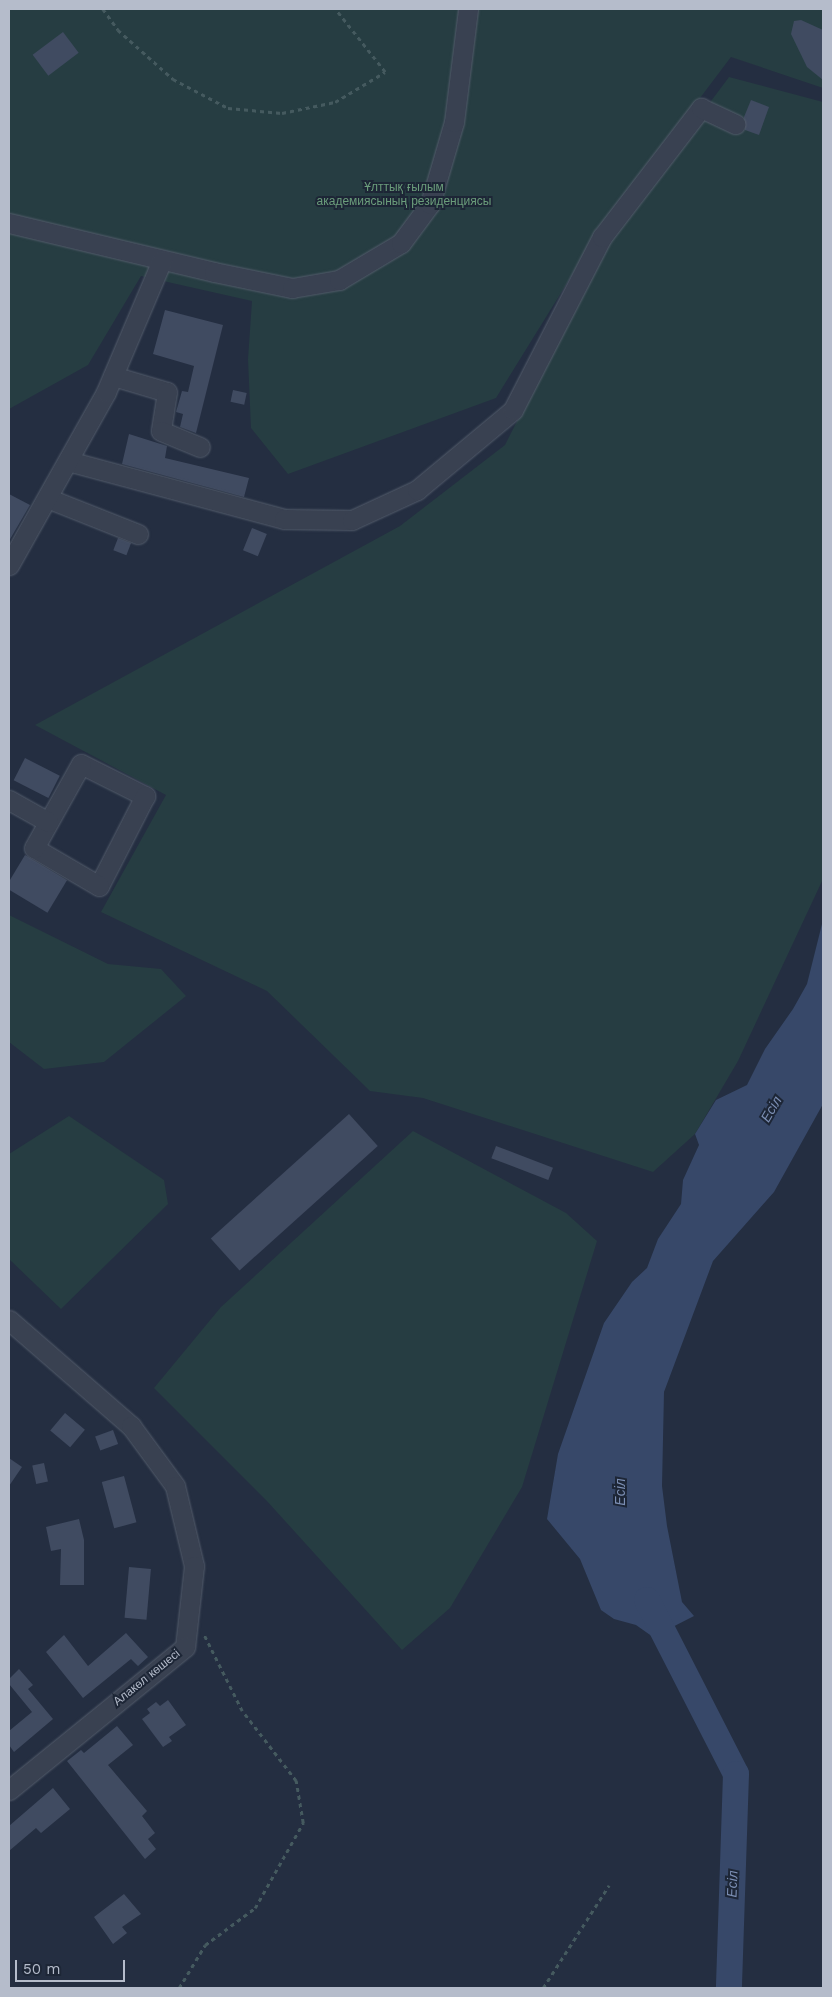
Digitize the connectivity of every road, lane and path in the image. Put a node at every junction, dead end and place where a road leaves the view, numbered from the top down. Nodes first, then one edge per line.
1 (103, 9) edge
2 (335, 9) edge
3 (468, 9) edge
4 (736, 124) dead end
5 (9, 223) edge
6 (162, 260) junction
7 (113, 376) junction
8 (200, 447) dead end
9 (68, 461) junction
10 (46, 498) junction
11 (138, 534) dead end
12 (9, 565) edge
13 (9, 800) edge
14 (48, 822) junction
15 (9, 1320) edge
16 (200, 1625) dead end
17 (9, 1790) edge
18 (608, 1884) dead end
19 (179, 1988) edge
20 (543, 1988) edge

1 - 2 path
3 - 6 street
4 - 9 street
5 - 6 street
6 - 7 street
7 - 8 street
7 - 9 street
9 - 10 street
10 - 11 street
10 - 12 street
13 - 14 street
14 - 14 street
15 - 17 street, Алакөл көшесі
16 - 19 path
18 - 20 path

